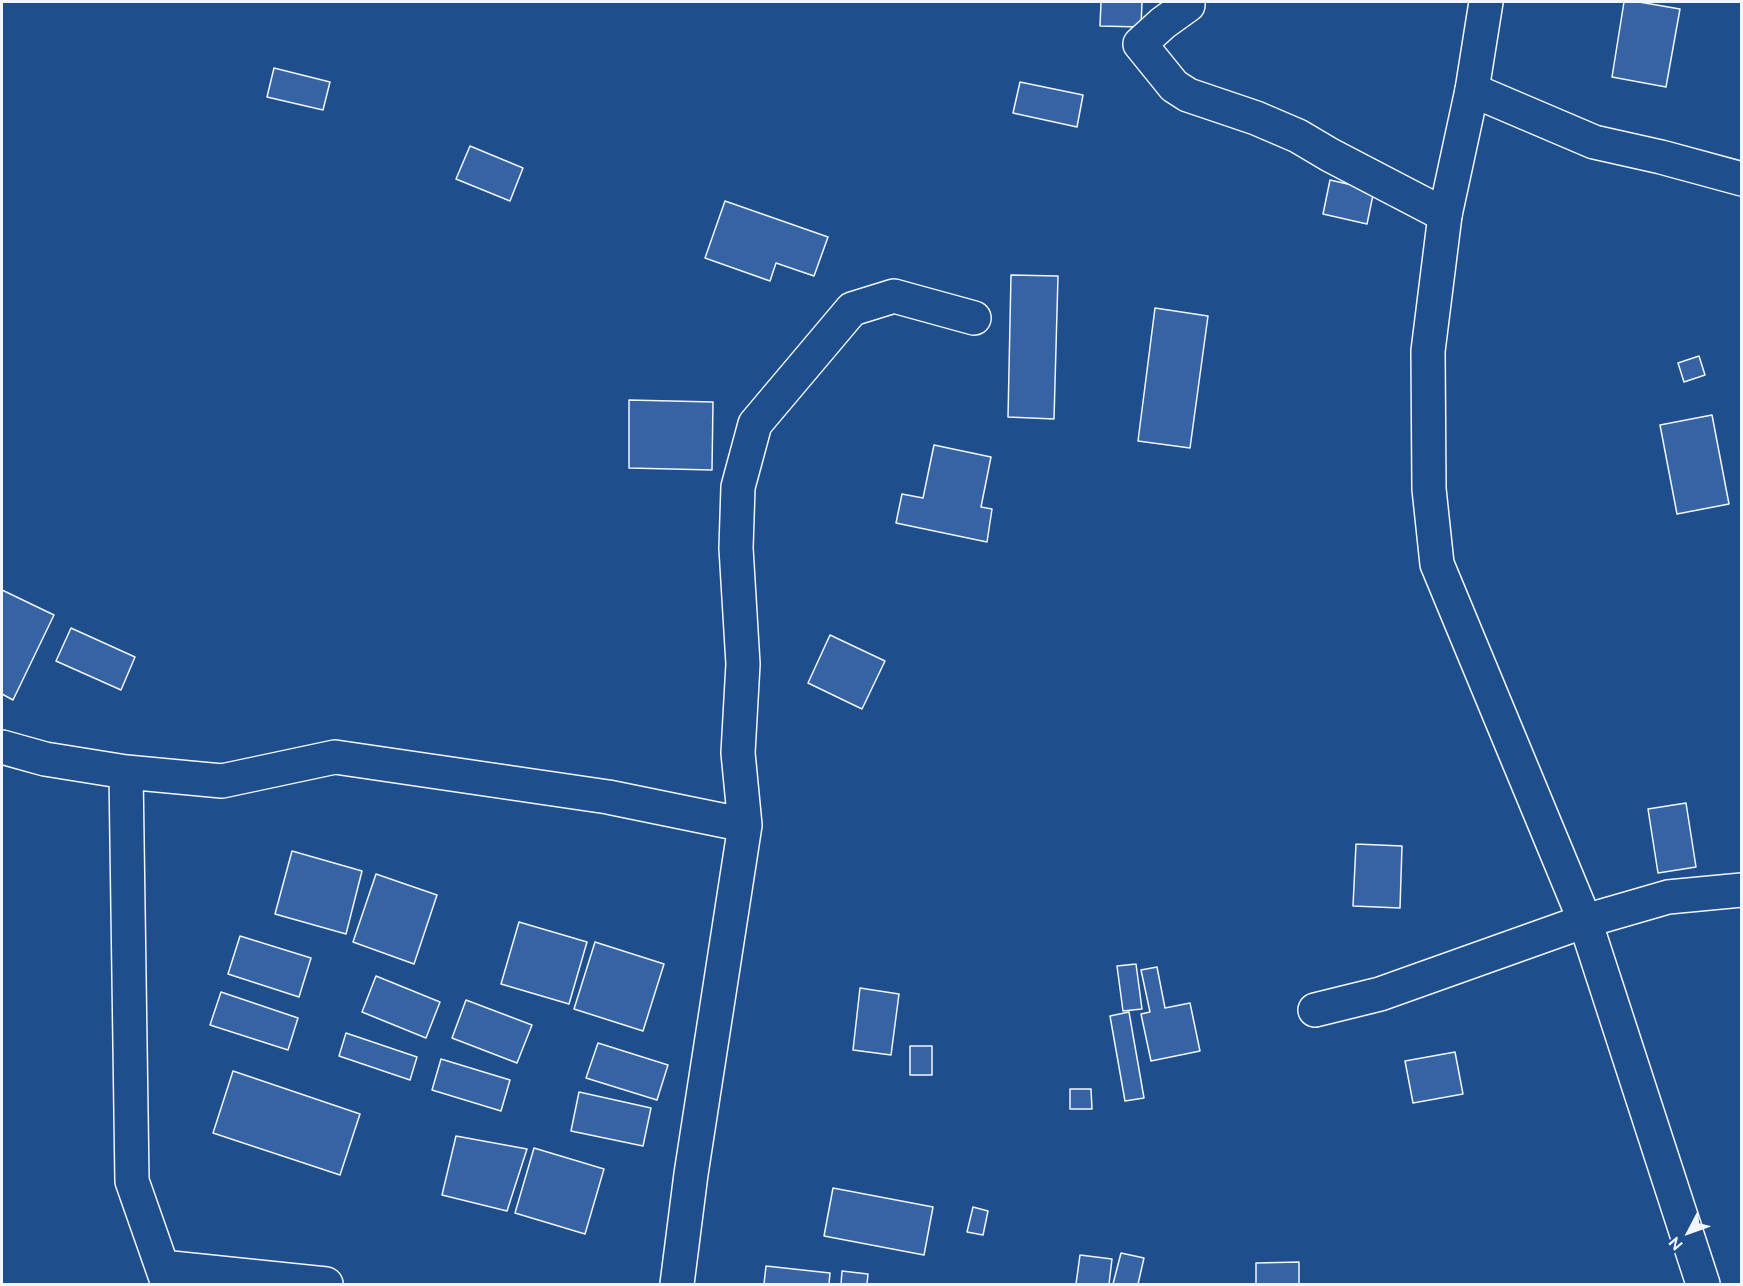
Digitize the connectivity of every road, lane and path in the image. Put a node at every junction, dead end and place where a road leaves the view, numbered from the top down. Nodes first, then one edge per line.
1 (1188, 2) edge
2 (1486, 2) edge
3 (1472, 90) junction
4 (1742, 179) edge
5 (1445, 215) junction
6 (974, 318) dead end
7 (2, 747) edge
8 (126, 772) junction
9 (745, 825) junction
10 (1742, 890) edge
11 (1585, 921) junction
12 (1315, 1010) dead end
13 (165, 1276) edge
14 (326, 1284) edge
15 (677, 1284) edge
16 (1703, 1284) edge

1 - 5 main road
2 - 3 main road
3 - 4 main road
3 - 5 main road
5 - 11 main road
6 - 9 main road
7 - 8 main road
8 - 9 main road
8 - 13 main road
9 - 15 main road
10 - 11 main road
11 - 12 main road
11 - 16 main road
13 - 14 main road

